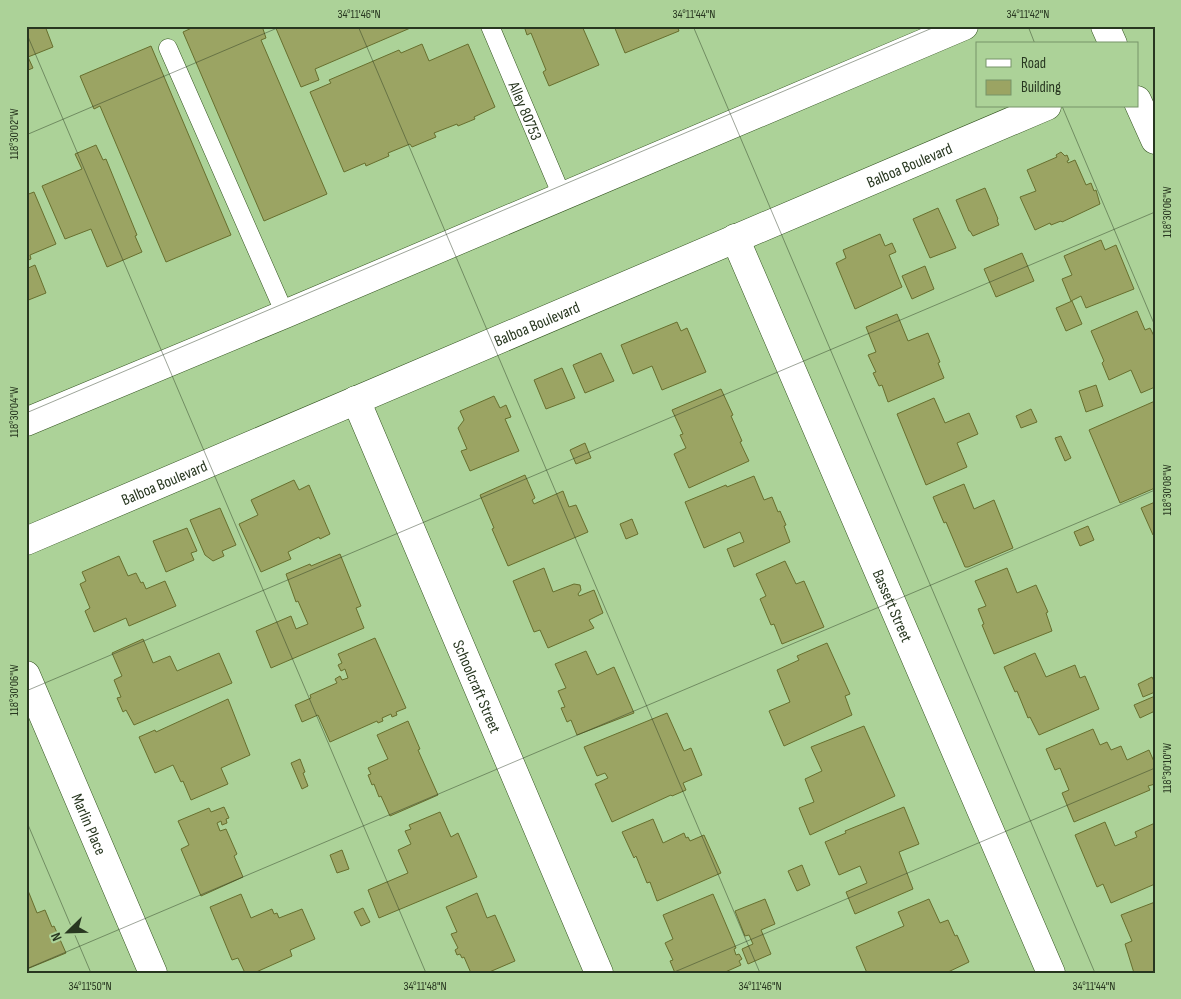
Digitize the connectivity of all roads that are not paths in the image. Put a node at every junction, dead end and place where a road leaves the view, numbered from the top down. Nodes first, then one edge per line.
1 (490, 26) edge
2 (964, 26) edge
3 (1105, 26) edge
4 (1112, 42) edge
5 (168, 48) dead end
6 (1138, 102) edge
7 (1041, 108) edge
8 (1155, 140) edge
9 (562, 196) junction
10 (735, 238) junction
11 (285, 314) junction
12 (356, 400) junction
13 (26, 422) edge
14 (26, 541) edge
15 (26, 675) edge
16 (154, 973) edge
17 (599, 973) edge
18 (1051, 973) edge

1 - 9 lane, Alley 80753
2 - 9 street
3 - 4 street
5 - 11 lane
6 - 8 street
7 - 10 street, Balboa Boulevard
9 - 11 street
10 - 12 street, Balboa Boulevard
10 - 18 street, Bassett Street
11 - 13 street
12 - 14 street, Balboa Boulevard
12 - 17 street, Schoolcraft Street
15 - 16 street, Marlin Place

